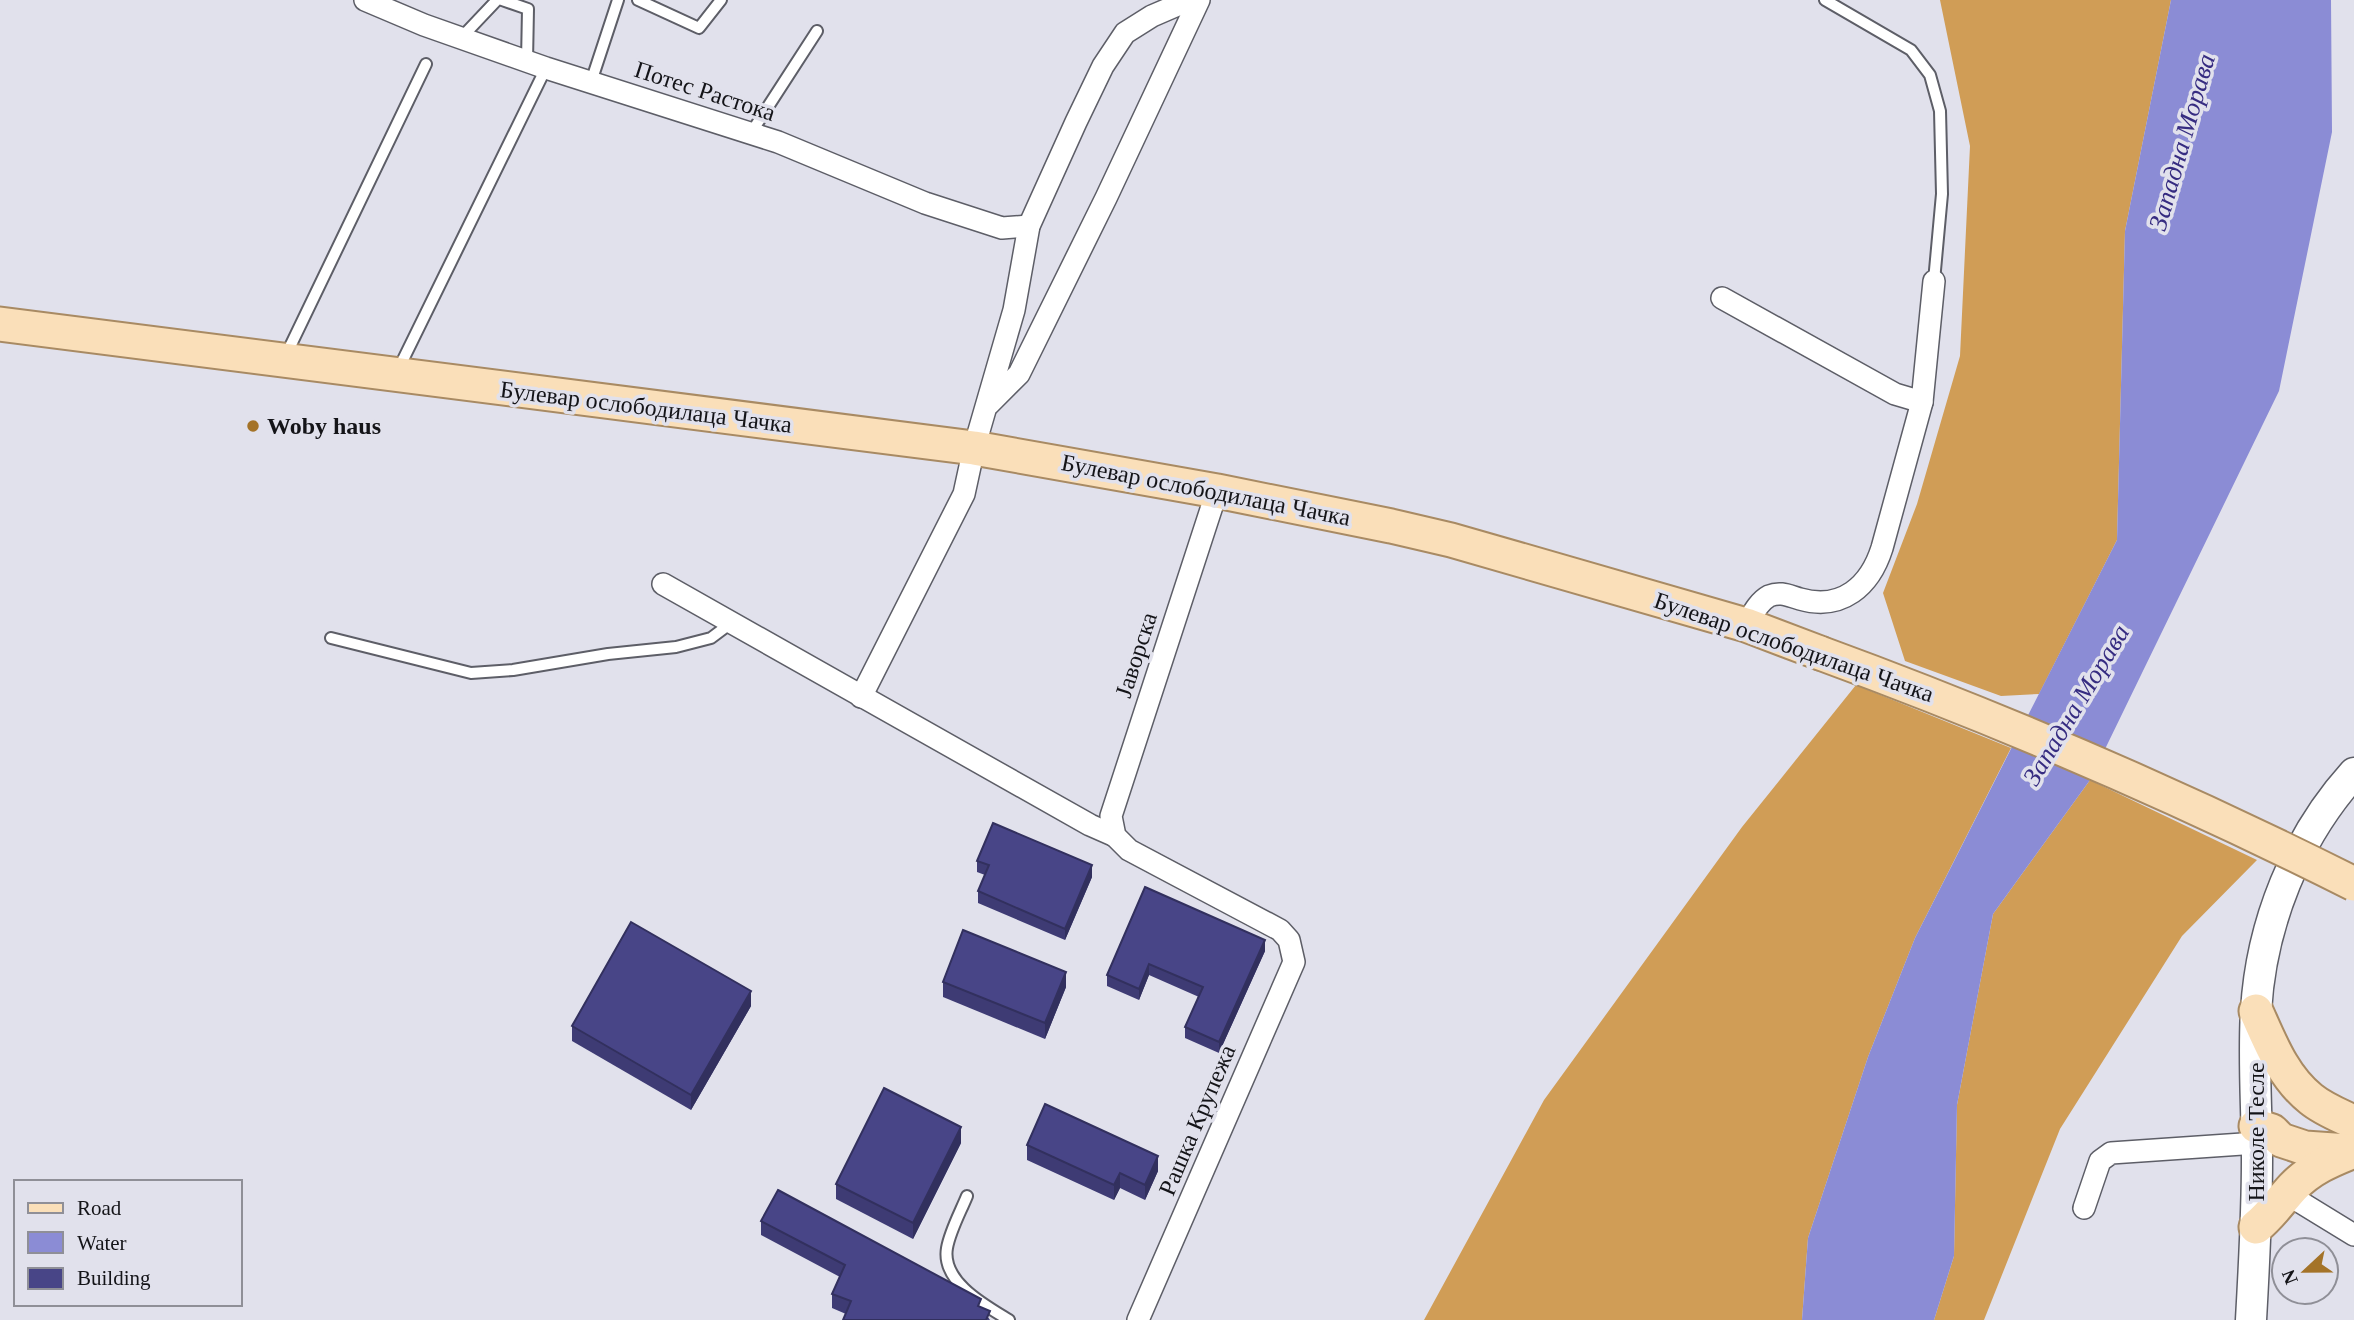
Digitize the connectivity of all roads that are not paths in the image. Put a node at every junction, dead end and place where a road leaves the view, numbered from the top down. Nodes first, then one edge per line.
1 (365, 0) edge
2 (499, 0) edge
3 (618, 0) edge
4 (638, 0) edge
5 (721, 0) edge
6 (1189, 0) edge
7 (1199, 0) edge
8 (1825, 0) edge
9 (817, 31) dead end
10 (461, 38) junction
11 (426, 64) dead end
12 (537, 65) junction
13 (591, 82) junction
14 (751, 133) junction
15 (1029, 226) junction
16 (1934, 281) joint
17 (1722, 298) dead end
18 (0, 324) edge
19 (283, 361) junction
20 (396, 375) junction
21 (1922, 402) junction
22 (988, 406) junction
23 (974, 448) junction
24 (1217, 491) junction
25 (663, 584) dead end
26 (731, 623) junction
27 (1746, 625) junction
28 (331, 638) dead end
29 (861, 697) junction
30 (2354, 773) edge
31 (1115, 835) junction
32 (2354, 884) edge
33 (2256, 1011) junction
34 (2262, 1133) junction
35 (2353, 1136) edge
36 (2287, 1194) junction
37 (967, 1196) dead end
38 (2084, 1208) dead end
39 (2256, 1227) junction
40 (2354, 1235) edge
41 (1009, 1320) edge
42 (1138, 1320) edge
43 (2250, 1320) edge

1 - 10 street, Потес Растока
2 - 10 lane
2 - 12 lane
3 - 13 lane
4 - 5 lane
6 - 15 street
7 - 22 street
8 - 16 lane
9 - 14 lane
10 - 12 street, Потес Растока
11 - 19 lane
12 - 13 street, Потес Растока
12 - 20 lane
13 - 14 street, Потес Растока
14 - 15 street, Потес Растока
15 - 22 street
16 - 21 street
17 - 21 street
18 - 19 main road, Булевар ослободилаца Чачка
19 - 20 main road, Булевар ослободилаца Чачка
20 - 23 main road, Булевар ослободилаца Чачка
21 - 27 street
22 - 23 street
23 - 24 main road, Булевар ослободилаца Чачка
23 - 29 street
24 - 27 main road, Булевар ослободилаца Чачка
24 - 31 street, Јаворска
25 - 26 street
26 - 28 lane
26 - 29 street
27 - 32 main road, Булевар ослободилаца Чачка, bridge
29 - 31 street
30 - 33 street, Николе Тесле
31 - 42 street, Рашка Крупежа
33 - 34 street, Николе Тесле
33 - 35 main road
34 - 35 main road
34 - 38 street
34 - 39 street, Николе Тесле
35 - 36 main road
36 - 39 main road
36 - 40 street
37 - 41 lane
39 - 43 street, Николе Тесле

